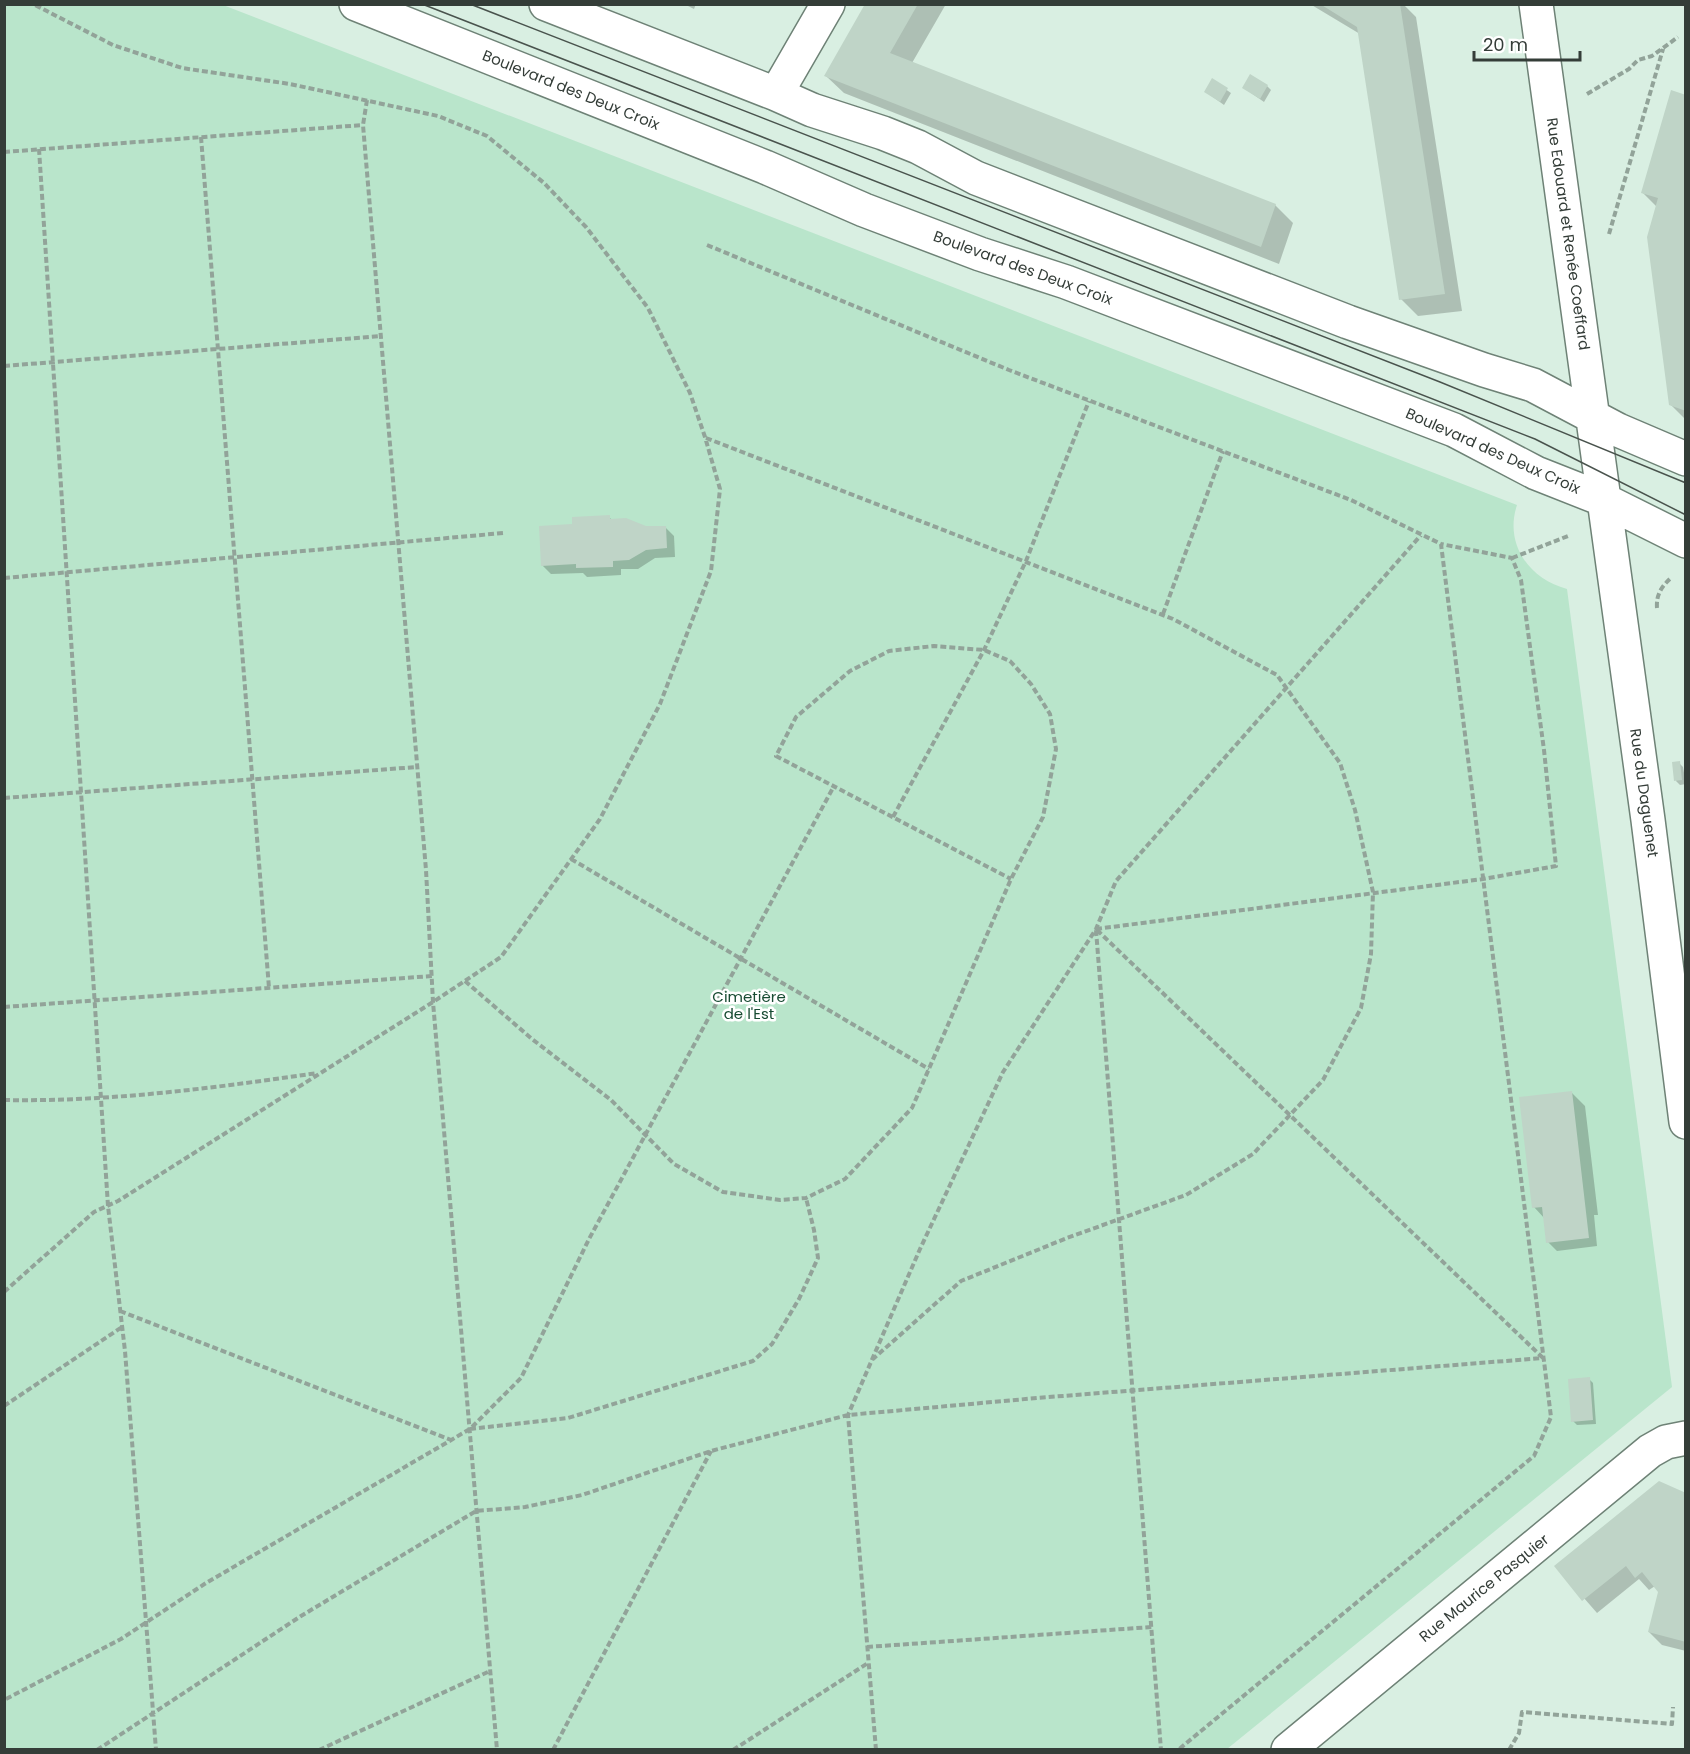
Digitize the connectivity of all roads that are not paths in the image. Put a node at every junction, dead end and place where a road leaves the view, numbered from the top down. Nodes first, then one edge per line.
1 (356, 4) edge
2 (546, 4) edge
3 (828, 4) edge
4 (1536, 4) edge
5 (776, 94) junction
6 (1593, 417) junction
7 (1686, 459) edge
8 (1597, 464) joint
9 (1602, 499) junction
10 (1686, 541) edge
11 (1676, 961) edge
12 (1686, 1122) edge
13 (1686, 1438) edge
14 (1288, 1749) edge

1 - 9 street, Boulevard des Deux Croix
2 - 5 street
3 - 5 street
4 - 6 street, Rue Edouard et Renée Coeffard
5 - 6 street
6 - 7 street
6 - 8 street, Rue Edouard et Renée Coeffard
8 - 9 street, Rue du Daguenet
9 - 10 street, Boulevard des Deux Croix
9 - 11 street, Rue du Daguenet
11 - 12 street, Rue du Daguenet
13 - 14 street, Rue Maurice Pasquier

